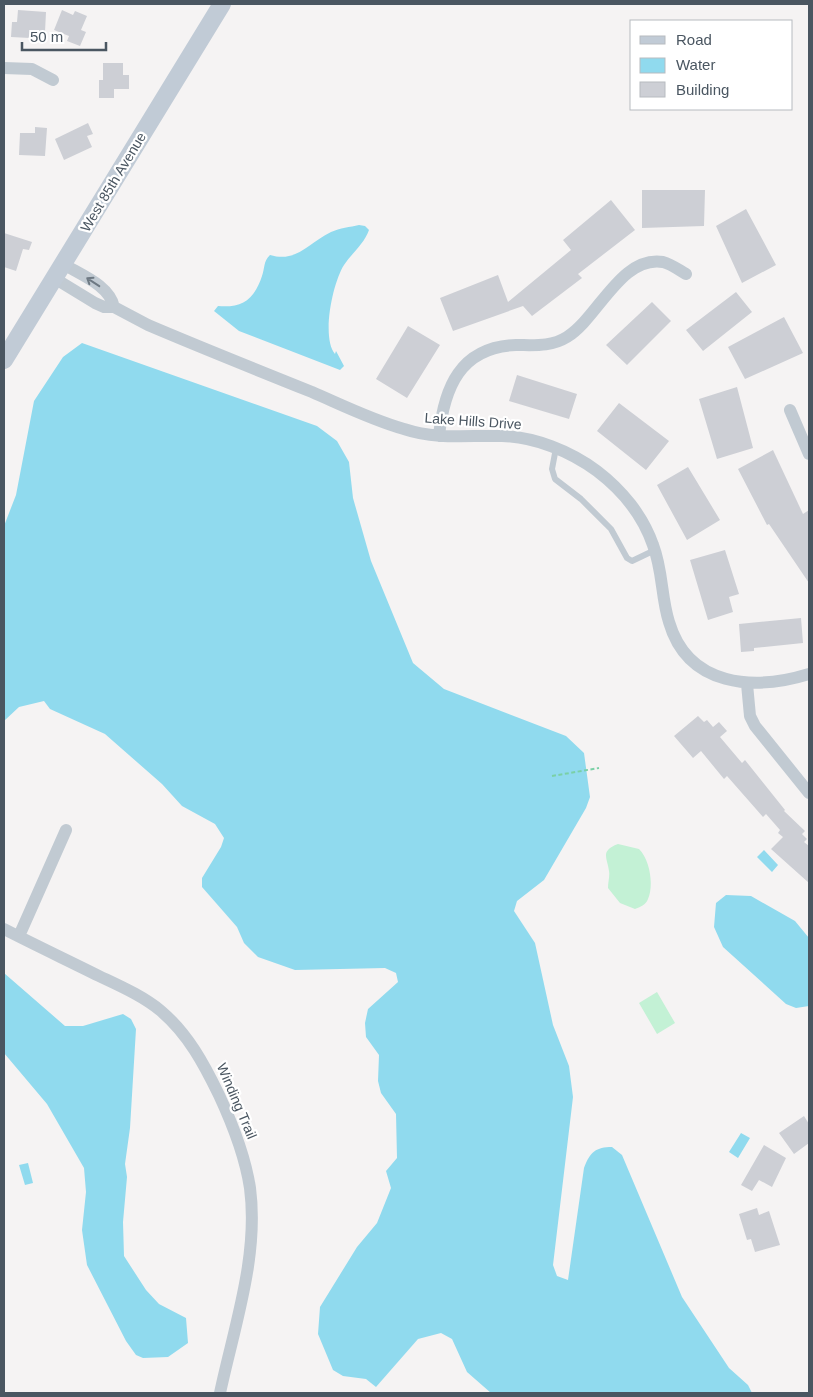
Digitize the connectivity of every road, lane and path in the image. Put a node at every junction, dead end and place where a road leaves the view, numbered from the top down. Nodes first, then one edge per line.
1 (222, 4) edge
2 (4, 68) edge
3 (53, 80) dead end
4 (59, 271) junction
5 (686, 274) dead end
6 (4, 360) edge
7 (790, 410) dead end
8 (439, 436) junction
9 (556, 448) junction
10 (809, 454) edge
11 (655, 550) junction
12 (809, 674) edge
13 (746, 684) junction
14 (599, 768) dead end
15 (552, 776) dead end
16 (809, 793) edge
17 (66, 830) dead end
18 (4, 929) edge
19 (19, 936) junction
20 (220, 1393) edge

1 - 4 street, West 85th Avenue
2 - 3 street
4 - 6 street, West 85th Avenue
4 - 8 street, Lake Hills Drive
5 - 8 street
7 - 10 street
8 - 9 street, Lake Hills Drive
9 - 11 street, Lake Hills Drive
9 - 11 lane
11 - 13 street, Lake Hills Drive
12 - 13 street, Lake Hills Drive
13 - 16 street
14 - 15 path
17 - 19 street
18 - 19 street, Winding Trail
19 - 20 street, Winding Trail

